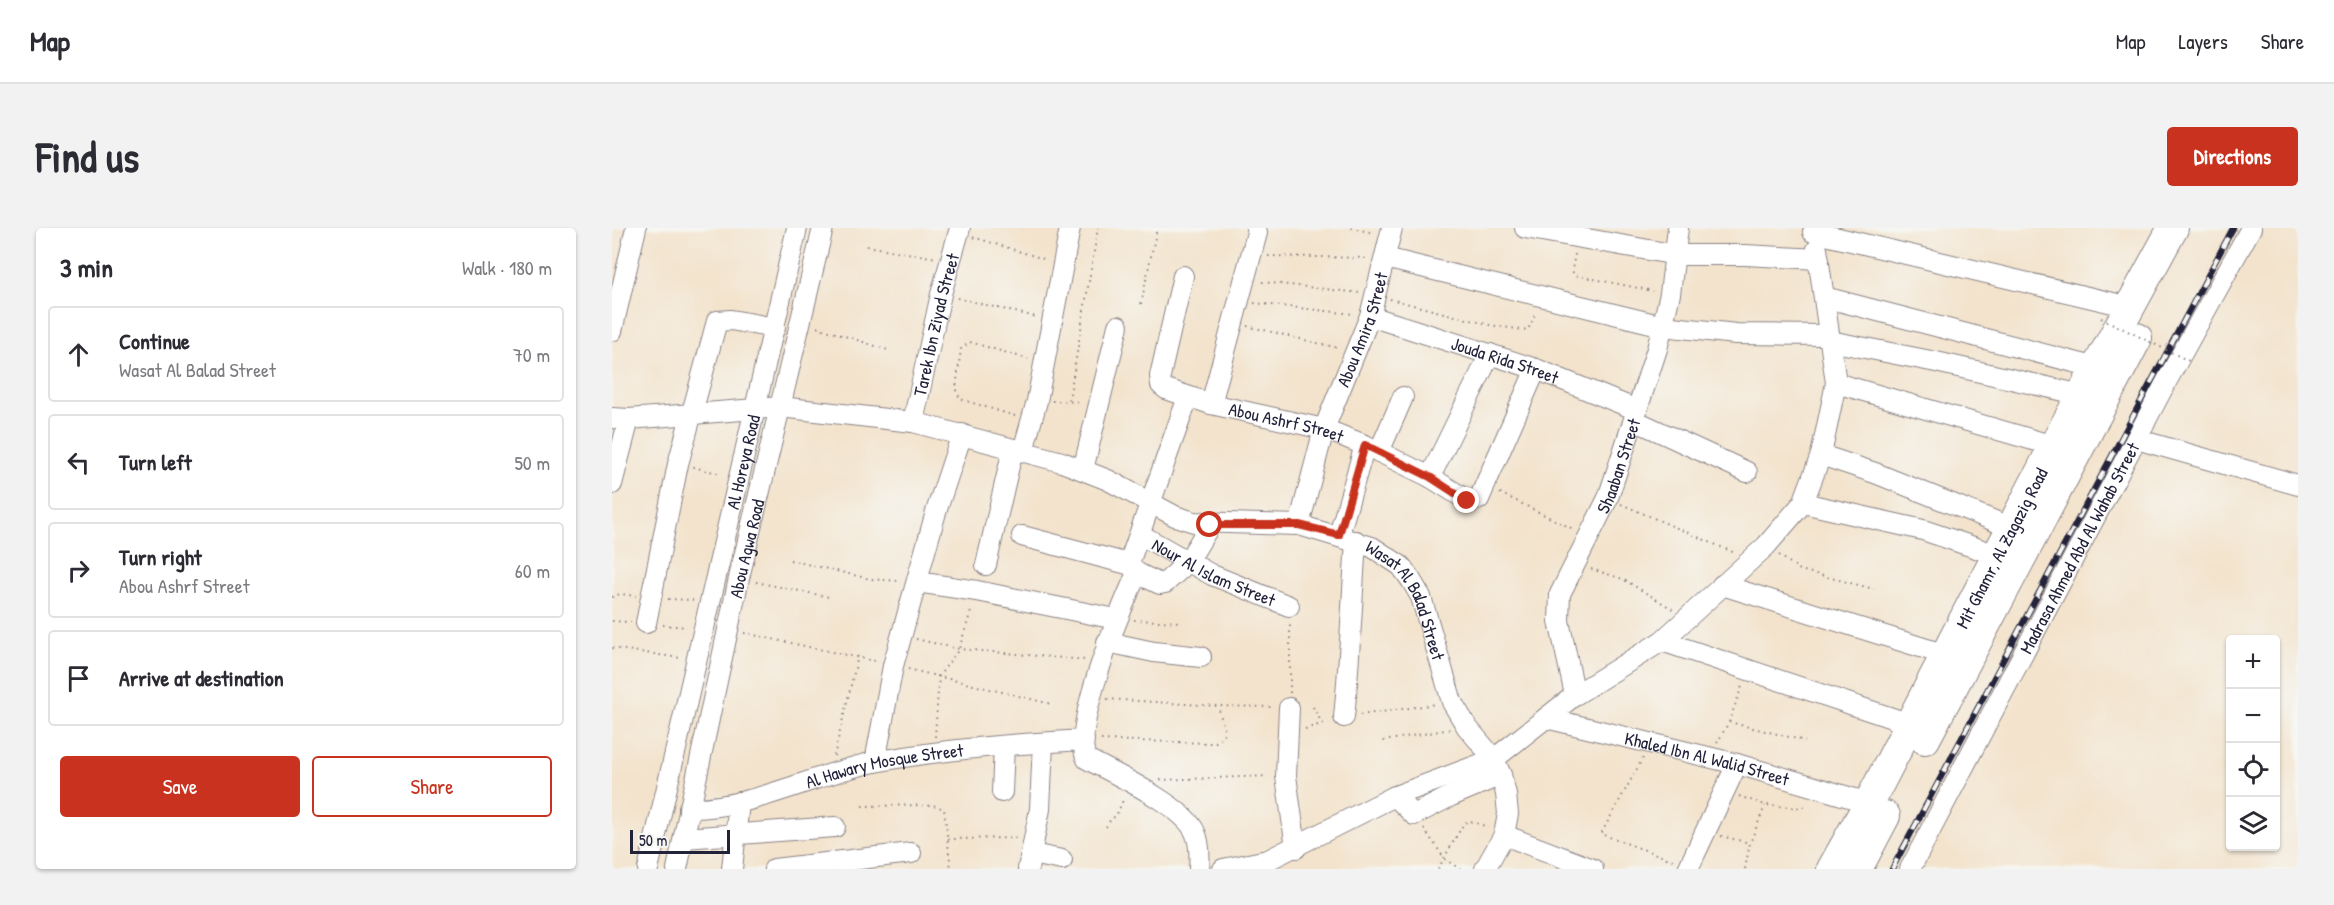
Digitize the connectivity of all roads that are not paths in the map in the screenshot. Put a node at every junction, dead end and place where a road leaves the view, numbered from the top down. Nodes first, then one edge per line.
1 (636, 228) edge
2 (797, 228) edge
3 (823, 228) edge
4 (1070, 228) edge
5 (1256, 228) edge
6 (1525, 228) edge
7 (1678, 228) edge
8 (2251, 228) edge
9 (2172, 229) edge
10 (959, 230) edge
11 (1813, 230) edge
12 (1391, 232) edge
13 (1677, 255) junction
14 (1385, 258) junction
15 (1820, 260) junction
16 (1183, 276) dead end
17 (1824, 297) junction
18 (2130, 307) junction
19 (1370, 316) junction
20 (1118, 326) dead end
21 (1663, 326) junction
22 (775, 327) junction
23 (612, 331) edge
24 (1830, 338) junction
25 (1490, 354) junction
26 (2097, 368) junction
27 (1536, 369) junction
28 (1836, 383) junction
29 (2082, 395) junction
30 (1188, 397) junction
31 (1403, 397) dead end
32 (1211, 404) junction
33 (780, 407) junction
34 (755, 409) junction
35 (690, 415) junction
36 (1635, 415) junction
37 (620, 419) edge
38 (913, 422) junction
39 (1324, 429) junction
40 (962, 434) junction
41 (2136, 439) junction
42 (2054, 446) junction
43 (1372, 449) junction
44 (1018, 450) junction
45 (1821, 455) junction
46 (1083, 470) junction
47 (1747, 472) dead end
48 (1430, 477) junction
49 (612, 484) edge
50 (2298, 485) edge
51 (1152, 503) junction
52 (1803, 503) junction
53 (1210, 525) junction
54 (1299, 525) junction
55 (2012, 528) junction
56 (1141, 535) junction
57 (1022, 536) dead end
58 (1348, 538) junction
59 (1997, 555) junction
60 (1187, 562) junction
61 (986, 565) dead end
62 (1133, 569) junction
63 (916, 582) junction
64 (1722, 585) junction
65 (1289, 606) dead end
66 (1116, 619) junction
67 (646, 623) dead end
68 (1662, 641) junction
69 (1107, 642) junction
70 (1946, 655) junction
71 (1201, 657) dead end
72 (1575, 695) junction
73 (1289, 708) road end
74 (1344, 717) road end
75 (1545, 718) junction
76 (1910, 724) junction
77 (1084, 740) junction
78 (1043, 743) junction
79 (1004, 746) junction
80 (876, 762) junction
81 (1737, 764) junction
82 (1497, 767) junction
83 (1002, 792) dead end
84 (1395, 796) junction
85 (739, 802) junction
86 (1869, 803) junction
87 (689, 808) junction
88 (835, 827) dead end
89 (736, 835) junction
90 (1504, 835) junction
91 (684, 838) junction
92 (1296, 848) junction
93 (911, 853) dead end
94 (1032, 853) edge
95 (1062, 860) dead end
96 (1694, 868) edge
97 (648, 869) edge
98 (656, 869) edge
99 (677, 869) edge
100 (732, 869) edge
101 (774, 869) edge
102 (1199, 869) edge
103 (1223, 869) edge
104 (1485, 869) edge
105 (1593, 869) edge
106 (1832, 869) edge
107 (1857, 869) edge
108 (1910, 869) edge

1 - 23 street
2 - 22 street, Al Horeya Road
3 - 33 street, Abou Agwa Road
4 - 44 street
5 - 32 street
6 - 13 street
7 - 13 street, Shaaban Street
8 - 41 street, Madrasa Ahmed Abd Al Wahab Street
9 - 18 highway, Mit Ghamr, Al Zagazig Road
9 - 107 highway, Mit Ghamr, Al Zagazig Road
10 - 38 street, Tarek Ibn Ziyad Street
11 - 15 street
11 - 18 street
12 - 14 street, Abou Amira Street
13 - 15 street
13 - 21 street, Shaaban Street
14 - 19 street, Abou Amira Street
14 - 21 street
15 - 17 street
16 - 30 street, Abou Ashrf Street
17 - 24 street
17 - 26 street
18 - 26 highway, Mit Ghamr, Al Zagazig Road
19 - 25 street, Jouda Rida Street
19 - 39 street, Abou Amira Street
20 - 46 street
21 - 24 street
21 - 36 street, Shaaban Street
22 - 34 street, Al Horeya Road
22 - 35 street
24 - 28 street
24 - 29 street
25 - 27 street, Jouda Rida Street
25 - 48 street
26 - 29 highway, Mit Ghamr, Al Zagazig Road
27 - 36 street, Jouda Rida Street
27 - 48 street, Abou Ashrf Street
28 - 42 street
28 - 45 street
29 - 42 highway, Mit Ghamr, Al Zagazig Road
30 - 32 street, Abou Ashrf Street
30 - 51 street
31 - 43 street
32 - 39 street, Abou Ashrf Street
33 - 34 street, Wasat Al Balad Street
33 - 38 street, Wasat Al Balad Street
33 - 87 street, Abou Agwa Road
34 - 35 street, Wasat Al Balad Street
34 - 97 street, Al Horeya Road
35 - 37 street, Wasat Al Balad Street
35 - 67 street
36 - 47 street, Jouda Rida Street
36 - 72 street, Shaaban Street
37 - 49 street
38 - 40 street, Wasat Al Balad Street
39 - 43 street, Abou Ashrf Street
39 - 54 street, Abou Amira Street
40 - 44 street, Wasat Al Balad Street
40 - 63 street
41 - 50 street
41 - 108 street, Madrasa Ahmed Abd Al Wahab Street
42 - 55 highway, Mit Ghamr, Al Zagazig Road
43 - 48 street, Abou Ashrf Street
43 - 58 street
44 - 46 street, Wasat Al Balad Street
44 - 61 street
45 - 52 street
45 - 55 street
46 - 51 street, Wasat Al Balad Street
51 - 53 street, Wasat Al Balad Street
51 - 56 street
52 - 59 street
52 - 64 street
53 - 54 street, Wasat Al Balad Street
53 - 60 street
54 - 58 street, Wasat Al Balad Street
55 - 59 highway, Mit Ghamr, Al Zagazig Road
56 - 60 street, Nour Al Islam Street
56 - 62 street
57 - 62 street
58 - 74 street
58 - 82 street, Wasat Al Balad Street
59 - 70 highway, Mit Ghamr, Al Zagazig Road
60 - 62 street
60 - 65 street, Nour Al Islam Street
62 - 66 street
63 - 66 street
63 - 80 street
64 - 68 street
64 - 70 street
66 - 69 street
68 - 72 street
68 - 76 street
69 - 71 street
69 - 77 street
70 - 76 highway, Mit Ghamr, Al Zagazig Road
72 - 75 street
73 - 92 street
75 - 81 street, Khaled Ibn Al Walid Street
75 - 82 street
76 - 86 highway, Mit Ghamr, Al Zagazig Road
77 - 78 street, Al Hawary Mosque Street
77 - 102 street
78 - 79 street, Al Hawary Mosque Street
78 - 94 street
79 - 80 street, Al Hawary Mosque Street
79 - 83 street
80 - 85 street, Al Hawary Mosque Street
81 - 86 street, Khaled Ibn Al Walid Street
81 - 96 street
82 - 84 street
82 - 84 street
82 - 90 street
84 - 92 street
85 - 87 street, Al Hawary Mosque Street
85 - 89 street
86 - 106 highway, Mit Ghamr, Al Zagazig Road
87 - 91 street, Abou Agwa Road
88 - 89 street
89 - 91 street
89 - 100 street
90 - 104 street
90 - 105 street
91 - 99 street, Abou Agwa Road
92 - 103 street
93 - 101 street
94 - 95 street
97 - 98 street

